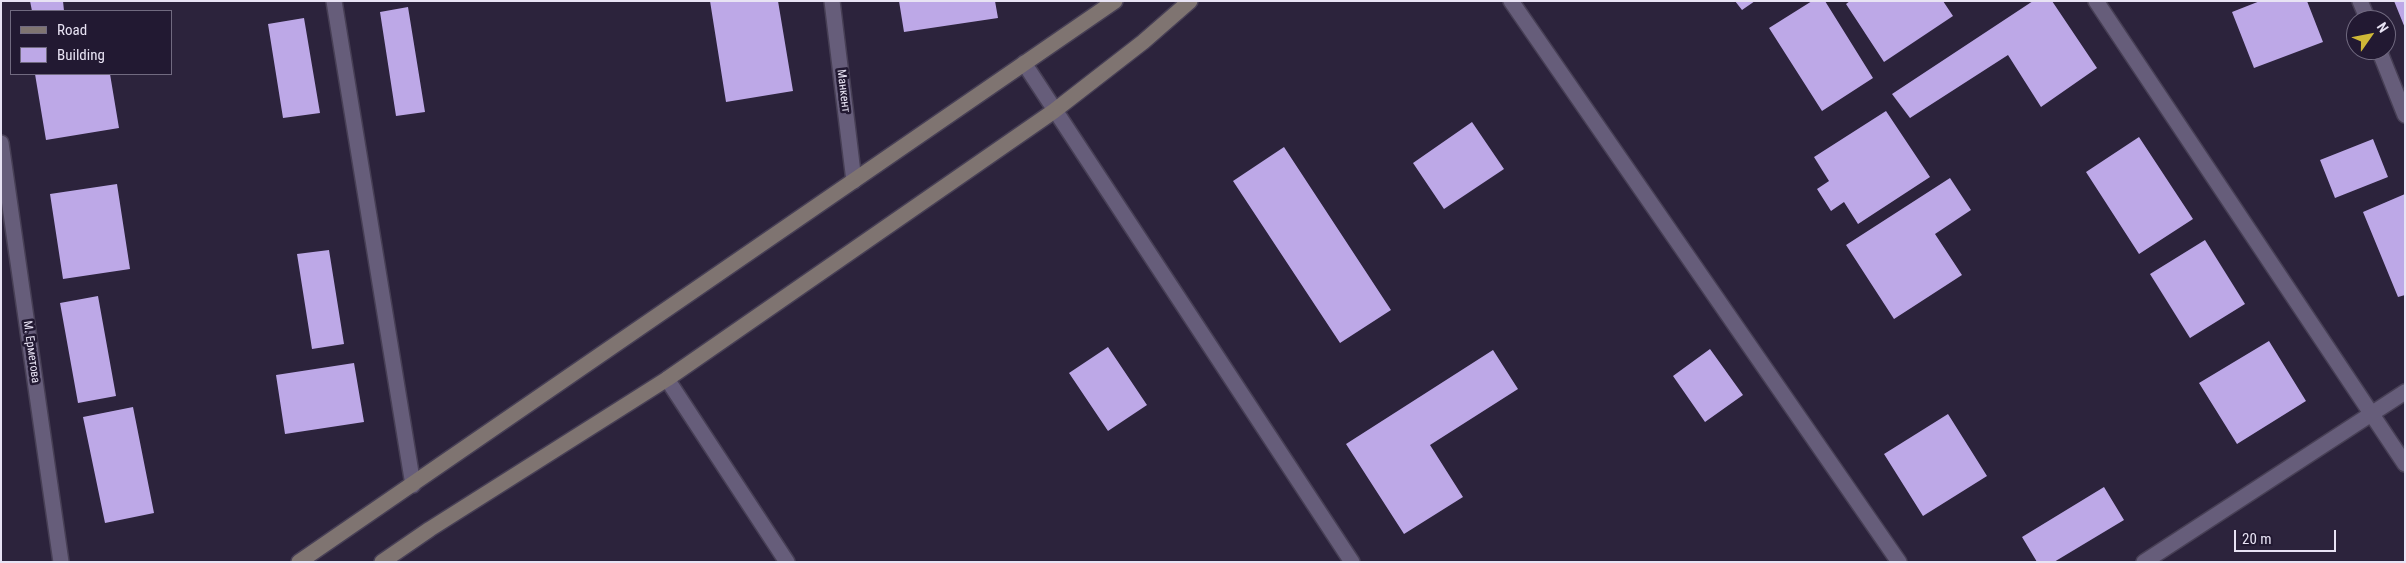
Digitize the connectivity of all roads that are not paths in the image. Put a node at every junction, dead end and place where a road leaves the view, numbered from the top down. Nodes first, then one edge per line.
1 (334, 1) edge
2 (832, 1) edge
3 (1115, 1) edge
4 (1190, 1) edge
5 (1511, 1) edge
6 (2096, 1) edge
7 (2383, 60) edge
8 (1024, 63) junction
9 (1054, 111) junction
10 (2405, 115) edge
11 (1, 142) edge
12 (854, 181) junction
13 (667, 379) junction
14 (2405, 392) edge
15 (2371, 413) junction
16 (2405, 464) edge
17 (412, 485) junction
18 (61, 562) edge
19 (299, 562) edge
20 (382, 562) edge
21 (787, 562) edge
22 (1352, 562) edge
23 (1899, 562) edge
24 (2144, 562) edge

1 - 17 street
2 - 12 street, Манкент
3 - 8 main road
4 - 9 main road
5 - 23 street
6 - 15 street
7 - 10 street
8 - 9 street
8 - 12 main road
9 - 13 main road
9 - 22 street
11 - 18 street, М. Ерметова
12 - 17 main road
13 - 20 main road
13 - 21 street
14 - 15 street
15 - 16 street
15 - 24 street
17 - 19 main road

